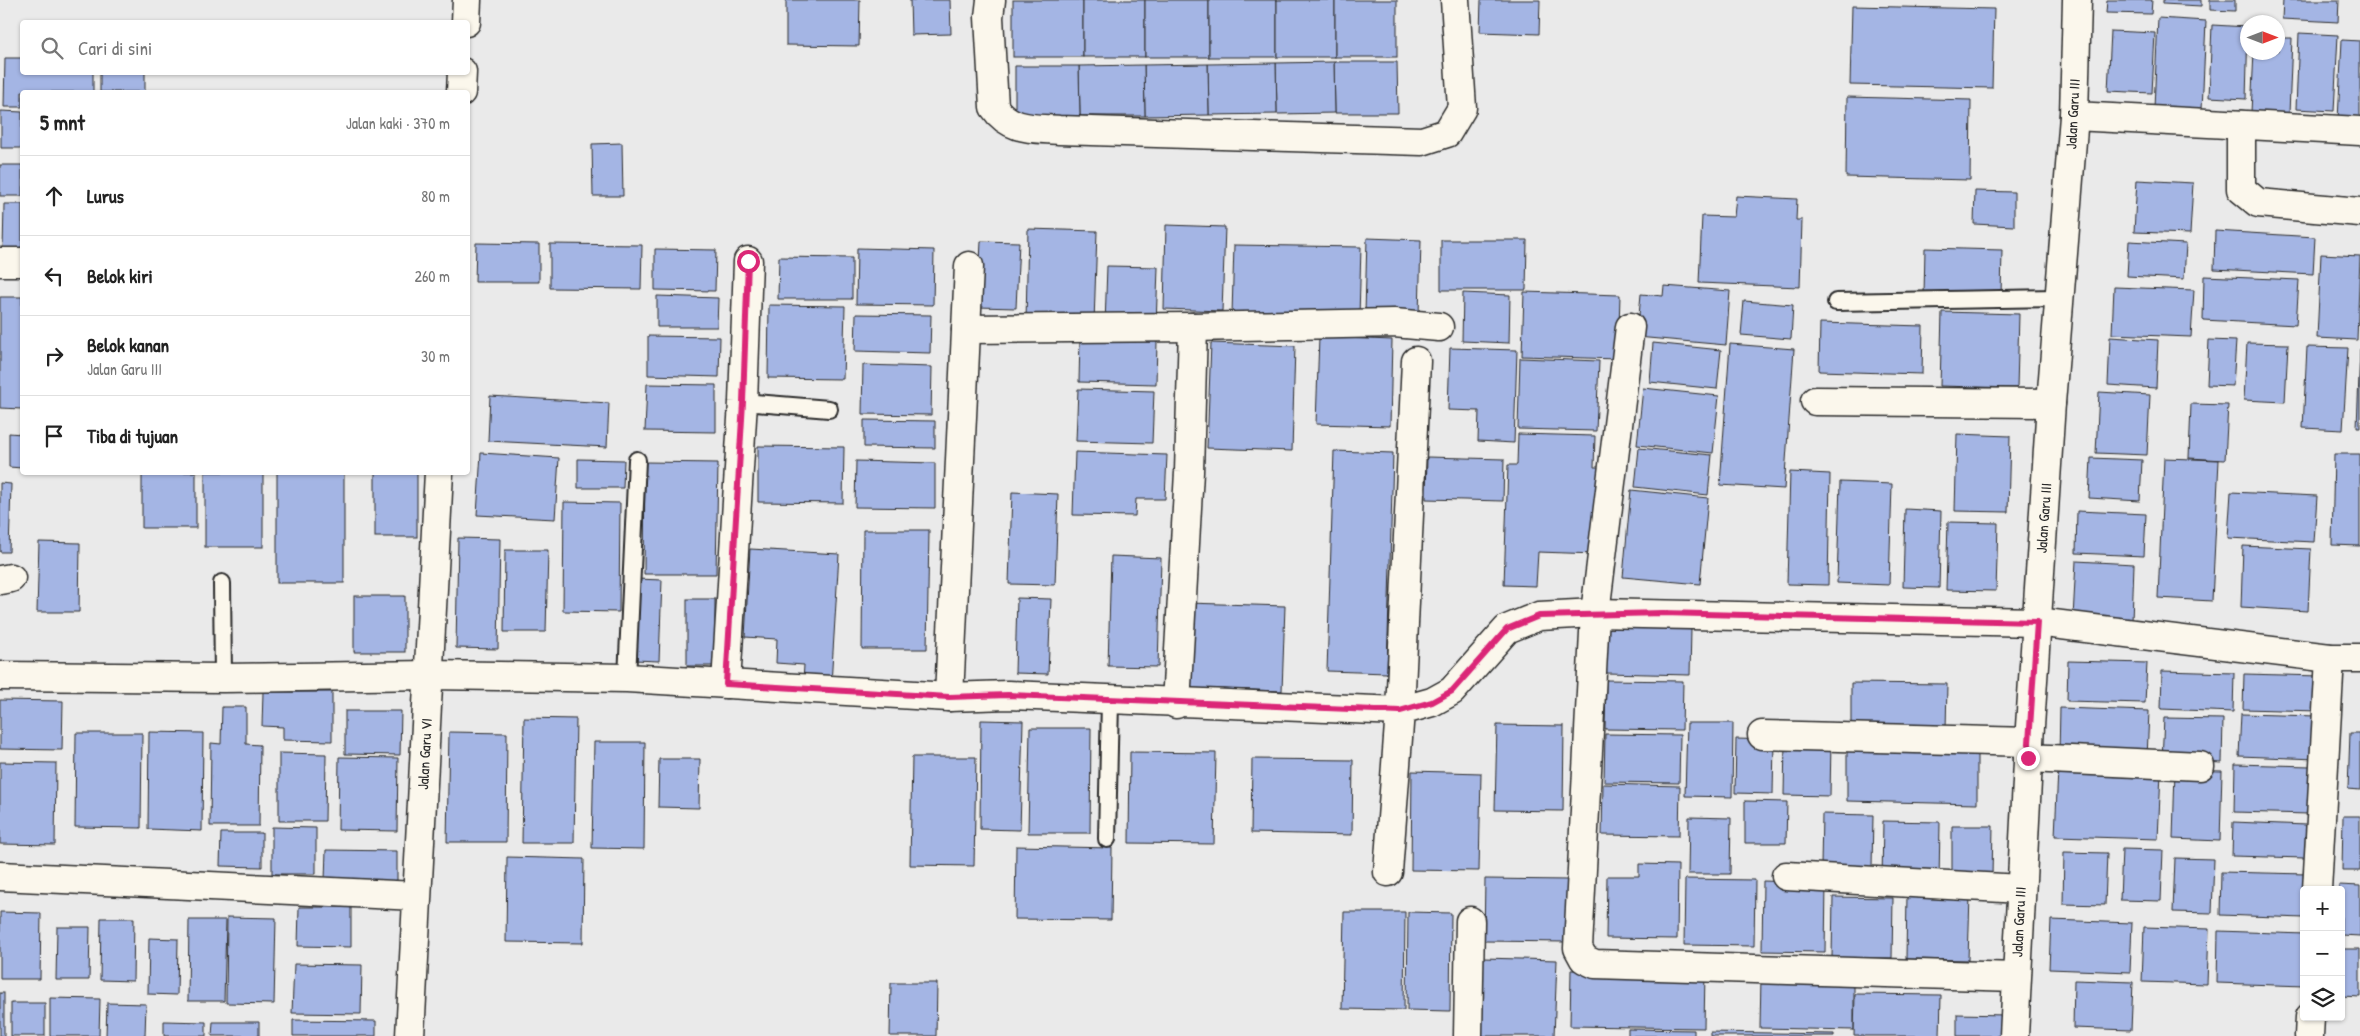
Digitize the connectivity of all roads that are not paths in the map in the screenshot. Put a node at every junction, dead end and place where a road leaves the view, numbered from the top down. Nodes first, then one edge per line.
1 (468, 0) edge
2 (991, 0) edge
3 (1454, 0) edge
4 (2077, 0) edge
5 (466, 20) edge
6 (462, 75) edge
7 (461, 90) edge
8 (2074, 116) junction
9 (2241, 125) junction
10 (2360, 131) edge
11 (2360, 212) edge
12 (748, 261) dead end
13 (0, 262) edge
14 (20, 262) edge
15 (969, 266) dead end
16 (2059, 298) junction
17 (1836, 302) dead end
18 (1193, 327) junction
19 (1439, 327) dead end
20 (1630, 327) dead end
21 (966, 328) junction
22 (1416, 361) dead end
23 (1815, 401) dead end
24 (743, 402) junction
25 (2051, 403) junction
26 (829, 409) dead end
27 (637, 460) dead end
28 (439, 475) edge
29 (222, 583) dead end
30 (1595, 613) junction
31 (2037, 622) junction
32 (2330, 658) junction
33 (2360, 658) edge
34 (429, 675) junction
35 (0, 676) edge
36 (223, 678) junction
37 (627, 678) junction
38 (726, 684) junction
39 (949, 697) junction
40 (1110, 701) junction
41 (1176, 704) junction
42 (1400, 711) junction
43 (1762, 735) dead end
44 (2029, 750) junction
45 (2200, 766) dead end
46 (1107, 839) dead end
47 (1388, 872) dead end
48 (0, 876) edge
49 (1786, 876) dead end
50 (2317, 886) edge
51 (2022, 889) junction
52 (416, 896) junction
53 (1470, 921) dead end
54 (2016, 977) junction
55 (2310, 1021) edge
56 (410, 1036) edge
57 (1468, 1036) edge
58 (2014, 1036) edge
59 (2309, 1036) edge

1 - 5 street
2 - 3 street
4 - 8 street, Jalan Garu III
6 - 7 street
8 - 9 street
8 - 16 street, Jalan Garu III
9 - 10 street
9 - 11 street
12 - 24 street
13 - 14 street
15 - 21 street
16 - 17 lane
16 - 25 street, Jalan Garu III
18 - 19 street
18 - 21 street
18 - 41 street
20 - 30 street
21 - 39 street
22 - 42 street
23 - 25 street
24 - 26 lane
24 - 38 street
25 - 31 street, Jalan Garu III
27 - 37 lane
28 - 34 street, Jalan Garu VI
29 - 36 lane
30 - 31 street
30 - 42 street
30 - 54 street
31 - 32 street
31 - 44 street, Jalan Garu III
32 - 33 street
32 - 50 street
34 - 36 street
34 - 37 street
34 - 52 street, Jalan Garu VI
35 - 36 street
37 - 38 street
38 - 39 street
39 - 40 street
40 - 41 street
40 - 46 lane
41 - 42 street
42 - 47 street
43 - 44 street
44 - 45 street
44 - 51 street, Jalan Garu III
48 - 52 street
49 - 51 street
51 - 54 street, Jalan Garu III
52 - 56 street, Jalan Garu VI
53 - 57 street
54 - 58 street, Jalan Garu III
55 - 59 street

